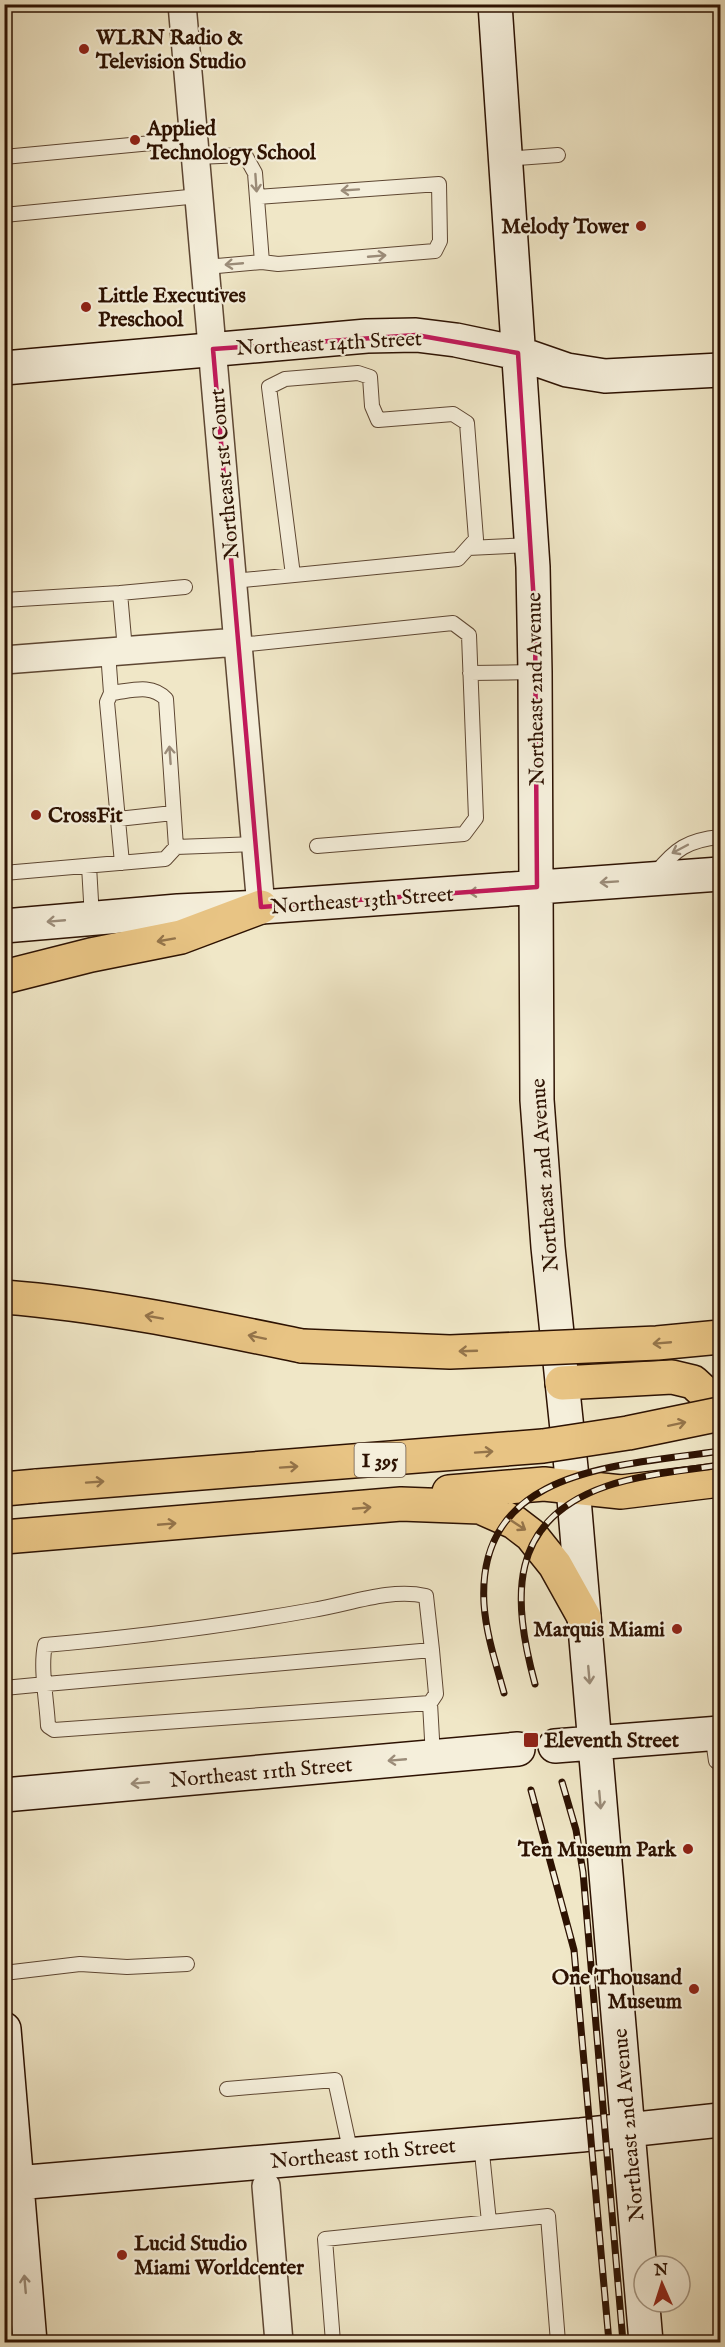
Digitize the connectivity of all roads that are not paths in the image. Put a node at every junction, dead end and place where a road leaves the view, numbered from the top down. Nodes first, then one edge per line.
1 (182, 4) edge
2 (495, 4) edge
3 (195, 148) junction
4 (558, 155) dead end
5 (4, 157) edge
6 (505, 159) junction
7 (199, 196) junction
8 (257, 197) junction
9 (4, 215) edge
10 (262, 262) junction
11 (206, 267) junction
12 (213, 350) junction
13 (518, 353) junction
14 (4, 368) edge
15 (720, 370) edge
16 (531, 544) junction
17 (468, 548) junction
18 (293, 575) junction
19 (233, 581) junction
20 (185, 587) dead end
21 (120, 593) junction
22 (4, 600) edge
23 (238, 643) junction
24 (116, 651) junction
25 (4, 660) edge
26 (535, 672) junction
27 (470, 673) junction
28 (111, 693) junction
29 (173, 813) junction
30 (118, 819) junction
31 (720, 837) edge
32 (256, 844) junction
33 (317, 846) dead end
34 (176, 847) junction
35 (123, 863) junction
36 (89, 866) junction
37 (4, 873) edge
38 (720, 874) edge
39 (651, 879) junction
40 (537, 887) junction
41 (261, 907) junction
42 (92, 918) junction
43 (4, 926) edge
44 (4, 977) edge
45 (4, 1297) edge
46 (720, 1337) edge
47 (562, 1383) junction
48 (720, 1407) edge
49 (720, 1414) edge
50 (720, 1480) edge
51 (573, 1486) junction
52 (4, 1489) edge
53 (401, 1504) junction
54 (4, 1537) edge
55 (584, 1617) junction
56 (432, 1650) junction
57 (46, 1684) junction
58 (4, 1688) edge
59 (430, 1703) junction
60 (716, 1733) edge
61 (595, 1742) junction
62 (555, 1746) dead end
63 (518, 1749) dead end
64 (433, 1757) junction
65 (720, 1764) edge
66 (4, 1795) edge
67 (187, 1964) dead end
68 (4, 1973) edge
69 (4, 2029) edge
70 (227, 2089) dead end
71 (720, 2120) edge
72 (628, 2129) junction
73 (481, 2143) junction
74 (351, 2154) junction
75 (11, 2183) edge
76 (266, 2186) dead end
77 (489, 2222) junction
78 (30, 2343) edge
79 (279, 2343) edge
80 (333, 2343) edge
81 (558, 2343) edge
82 (646, 2343) edge

1 - 3 street, Northeast 1st Court
2 - 6 street, Northeast 2nd Avenue
3 - 5 lane
3 - 7 street, Northeast 1st Court
3 -> 8 lane
4 - 6 lane
6 - 13 street, Northeast 2nd Avenue
7 - 9 lane
7 - 11 street, Northeast 1st Court
8 - 10 lane
10 -> 8 lane
10 -> 11 lane
11 - 12 street, Northeast 1st Court
12 - 13 street, Northeast 14th Street
12 - 14 street, Northeast 14th Street
12 - 19 street, Northeast 1st Court
13 - 15 street, Northeast 14th Street
13 - 16 street, Northeast 2nd Avenue
16 - 17 lane
16 - 26 street, Northeast 2nd Avenue
17 - 18 lane
17 - 18 lane
18 - 19 lane
19 - 23 street, Northeast 1st Court
20 - 21 lane
21 - 22 lane
21 - 24 lane
23 - 24 street
23 - 27 lane
23 - 32 street, Northeast 1st Court
24 - 25 street
24 - 28 lane
26 - 27 lane
26 - 40 street, Northeast 2nd Avenue
27 - 33 lane
29 -> 28 lane
28 - 30 lane
29 - 30 lane
29 - 34 lane
30 - 35 lane
31 -> 39 lane
32 - 34 lane
32 - 41 street, Northeast 1st Court
34 - 35 lane
35 - 36 lane
36 - 37 lane
36 - 42 lane
38 - 39 street, Northeast 13th Street
39 -> 40 street, Northeast 13th Street
40 -> 41 street, Northeast 13th Street
40 - 47 street, Northeast 2nd Avenue
41 - 42 street, Northeast 13th Street
41 -> 44 main road
42 -> 43 street, Northeast 13th Street
46 -> 45 main road, bridge
47 - 48 main road
47 - 51 street, Northeast 2nd Avenue
52 -> 49 main road, I 395, bridge
50 - 51 main road
51 - 53 main road
51 - 55 street, Northeast 2nd Avenue
54 -> 53 main road
53 -> 55 main road
55 -> 61 street, Northeast 2nd Avenue
56 - 57 lane
56 - 57 lane
56 - 59 lane
57 - 58 lane
57 - 59 lane
59 - 64 lane
60 - 61 street
60 - 65 lane
61 - 62 street
61 -> 72 street, Northeast 2nd Avenue
63 - 64 street, Northeast 11th Street
64 -> 66 street, Northeast 11th Street
67 - 68 lane
69 - 75 street
70 - 74 lane
71 - 72 street, Northeast 10th Street
72 - 73 street, Northeast 10th Street
72 - 82 street, Northeast 2nd Avenue
73 - 74 street, Northeast 10th Street
73 - 77 lane
74 - 75 street, Northeast 10th Street
78 -> 75 street
76 - 79 street
77 - 80 lane
77 - 81 lane

